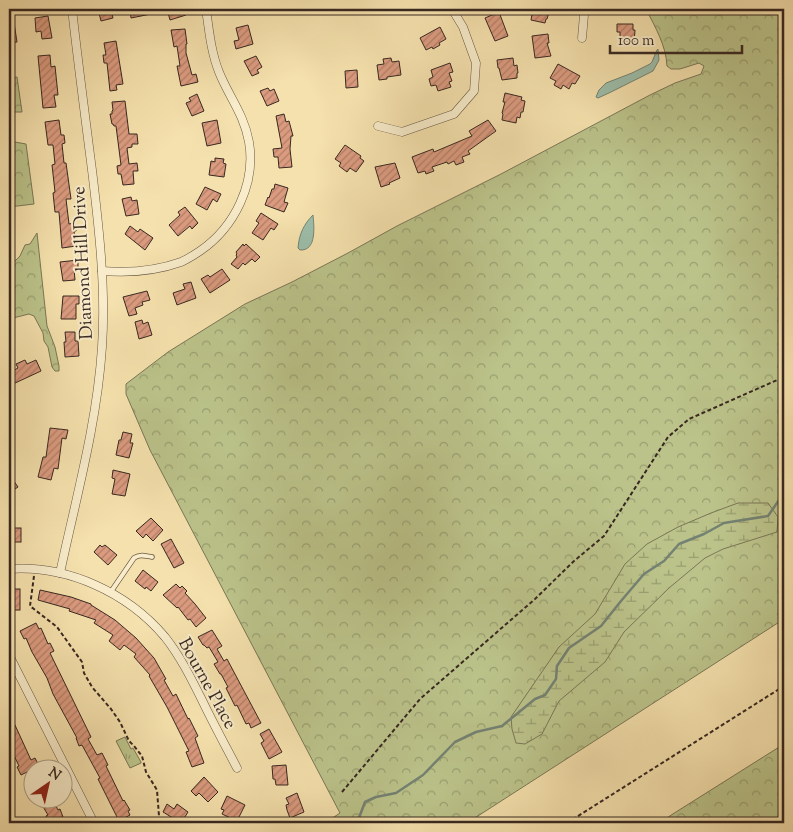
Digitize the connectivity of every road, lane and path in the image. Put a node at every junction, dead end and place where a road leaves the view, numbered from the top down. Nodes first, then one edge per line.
1 (72, 9) edge
2 (206, 9) edge
3 (452, 9) edge
4 (581, 9) edge
5 (582, 38) dead end
6 (378, 126) dead end
7 (102, 271) junction
8 (784, 377) edge
9 (152, 557) dead end
10 (9, 569) edge
11 (36, 569) junction
12 (60, 573) junction
13 (110, 593) junction
14 (9, 655) edge
15 (784, 686) edge
16 (237, 768) dead end
17 (342, 792) dead end
18 (94, 823) edge
19 (162, 823) edge
20 (567, 823) edge

1 - 7 street, Diamond Hill Drive
2 - 7 street
3 - 6 street
4 - 5 street
7 - 12 street, Diamond Hill Drive
8 - 17 path
9 - 13 lane
10 - 11 street, Bourne Place
11 - 12 street, Bourne Place
11 - 19 path
12 - 13 street, Bourne Place
13 - 16 street, Bourne Place
14 - 18 street
15 - 20 path

